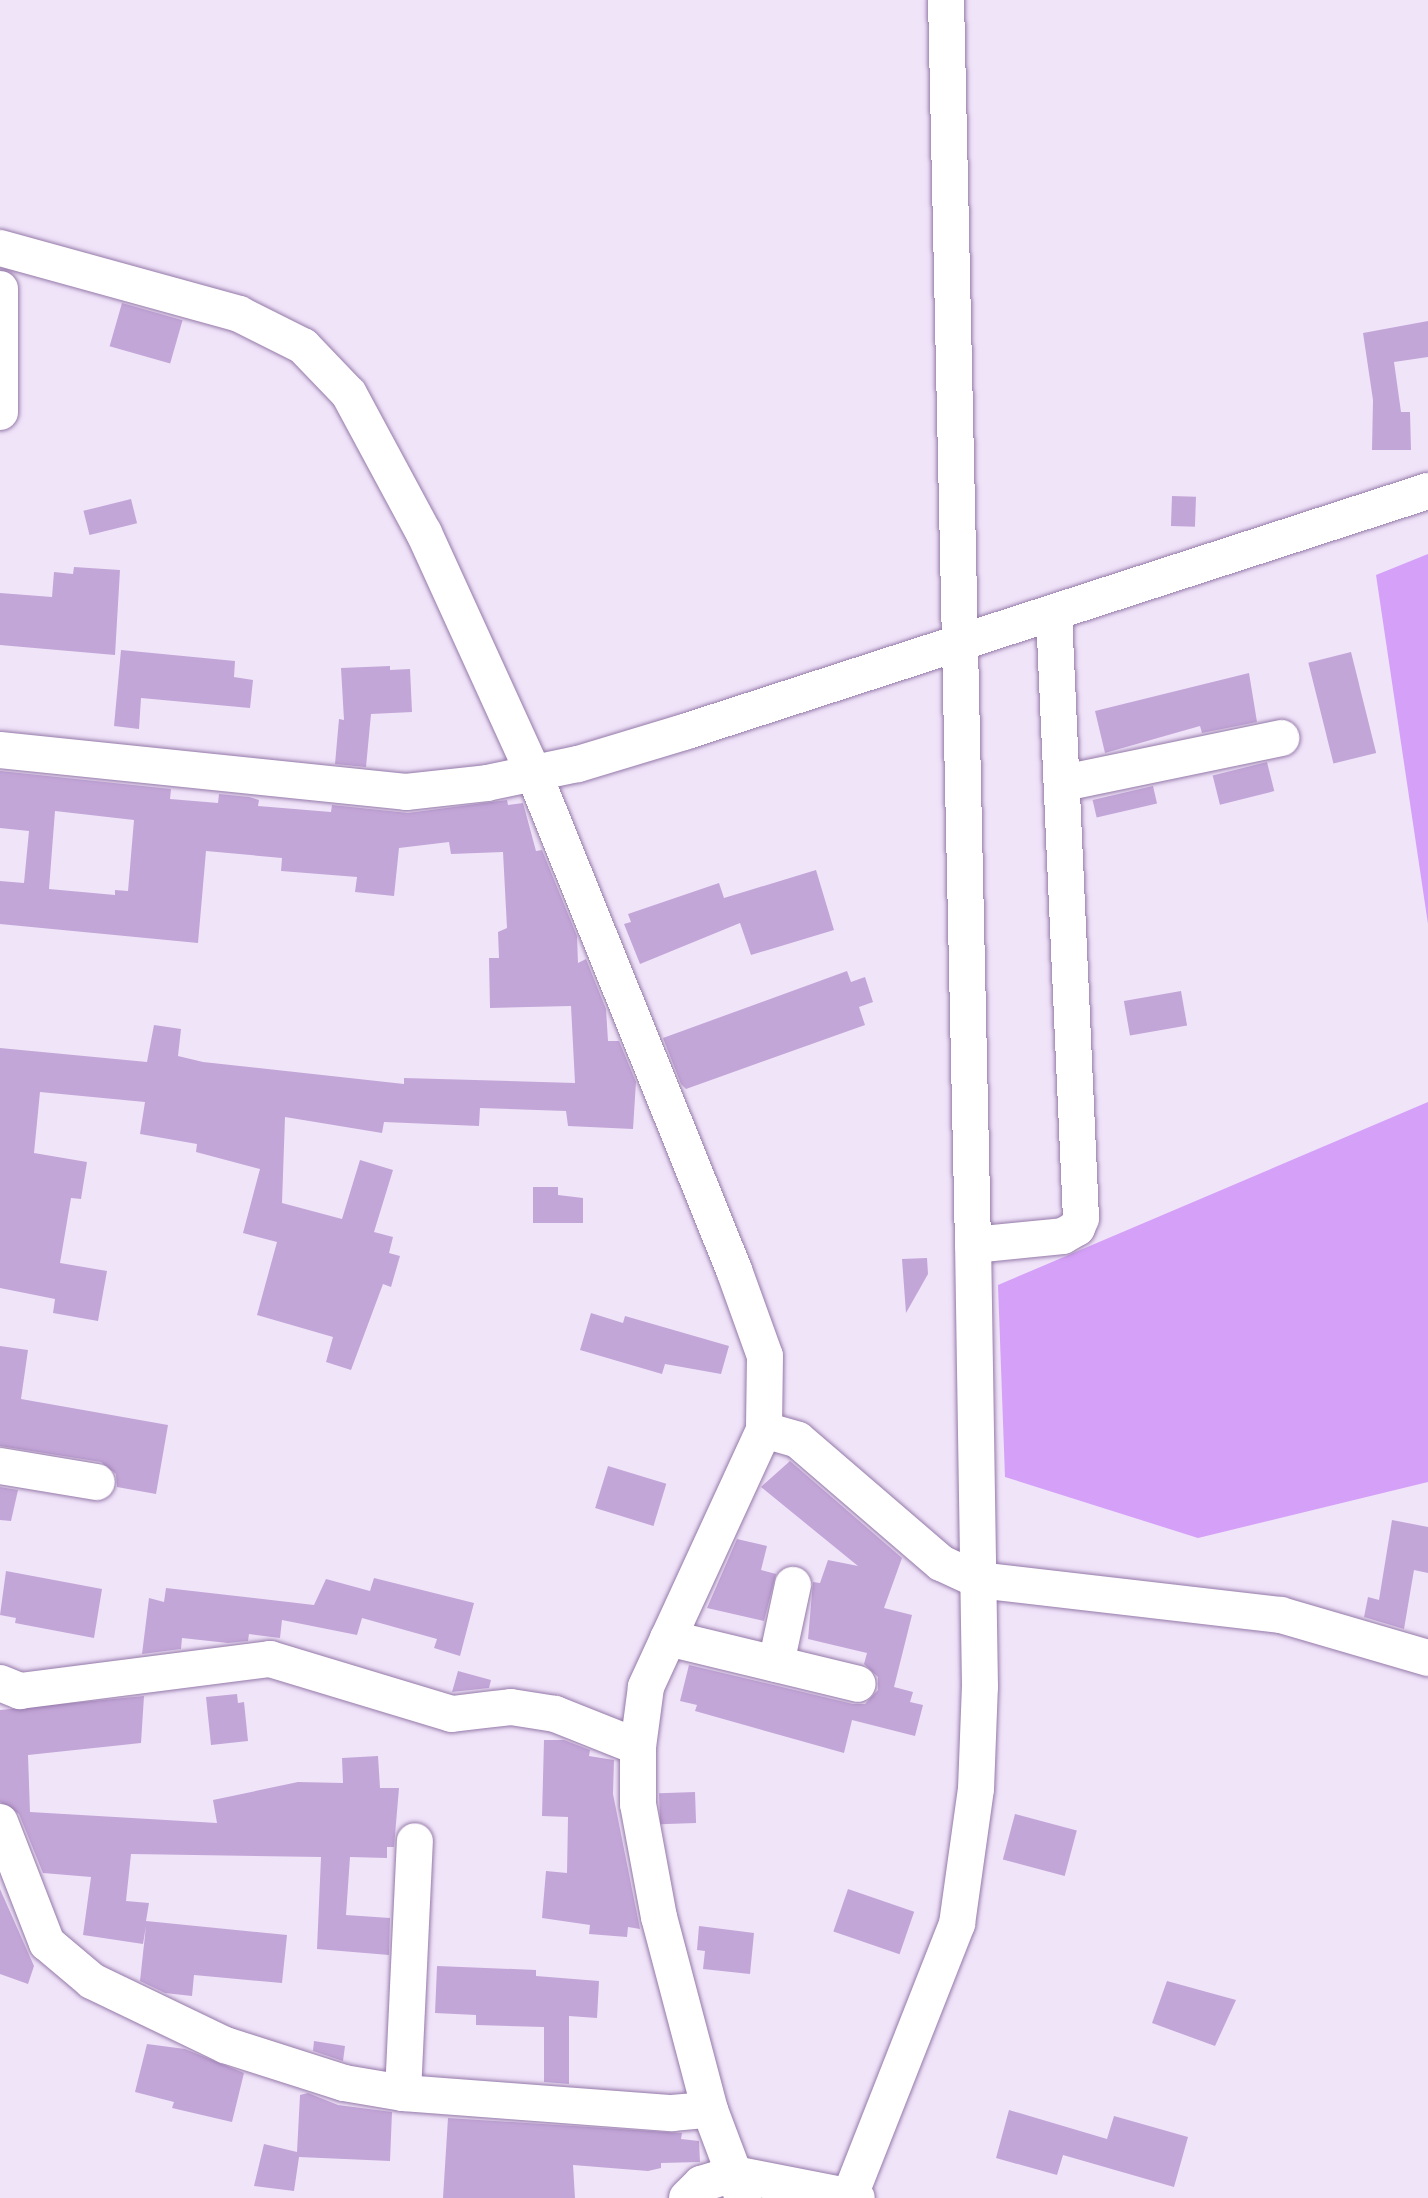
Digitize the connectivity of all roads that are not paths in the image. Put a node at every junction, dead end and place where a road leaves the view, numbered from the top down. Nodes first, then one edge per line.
1 (946, 0) edge
2 (0, 248) edge
3 (0, 289) edge
4 (0, 412) edge
5 (1428, 491) edge
6 (1054, 613) junction
7 (959, 645) junction
8 (1281, 738) dead end
9 (0, 750) edge
10 (534, 774) junction
11 (1064, 783) junction
12 (973, 1245) junction
13 (764, 1430) junction
14 (0, 1466) edge
15 (97, 1482) dead end
16 (978, 1580) junction
17 (793, 1585) dead end
18 (668, 1638) junction
19 (1428, 1658) edge
20 (776, 1664) junction
21 (0, 1683) edge
22 (858, 1684) dead end
23 (638, 1747) junction
24 (0, 1822) edge
25 (415, 1841) dead end
26 (403, 2093) junction
27 (710, 2110) junction
28 (738, 2186) edge
29 (852, 2197) edge
30 (687, 2198) edge

1 - 7 street
2 - 10 street
3 - 4 street
5 - 6 street
6 - 7 street
6 - 11 street
7 - 10 street
7 - 12 street
8 - 11 street
9 - 10 street
10 - 13 street
11 - 12 street
12 - 16 street
13 - 16 street
13 - 18 street
14 - 15 street
16 - 19 street
16 - 29 street
17 - 20 street
18 - 20 street
18 - 23 street
20 - 22 street
21 - 23 street
23 - 27 street
24 - 26 street
25 - 26 street
26 - 27 street
27 - 28 street
28 - 29 street
28 - 30 street

